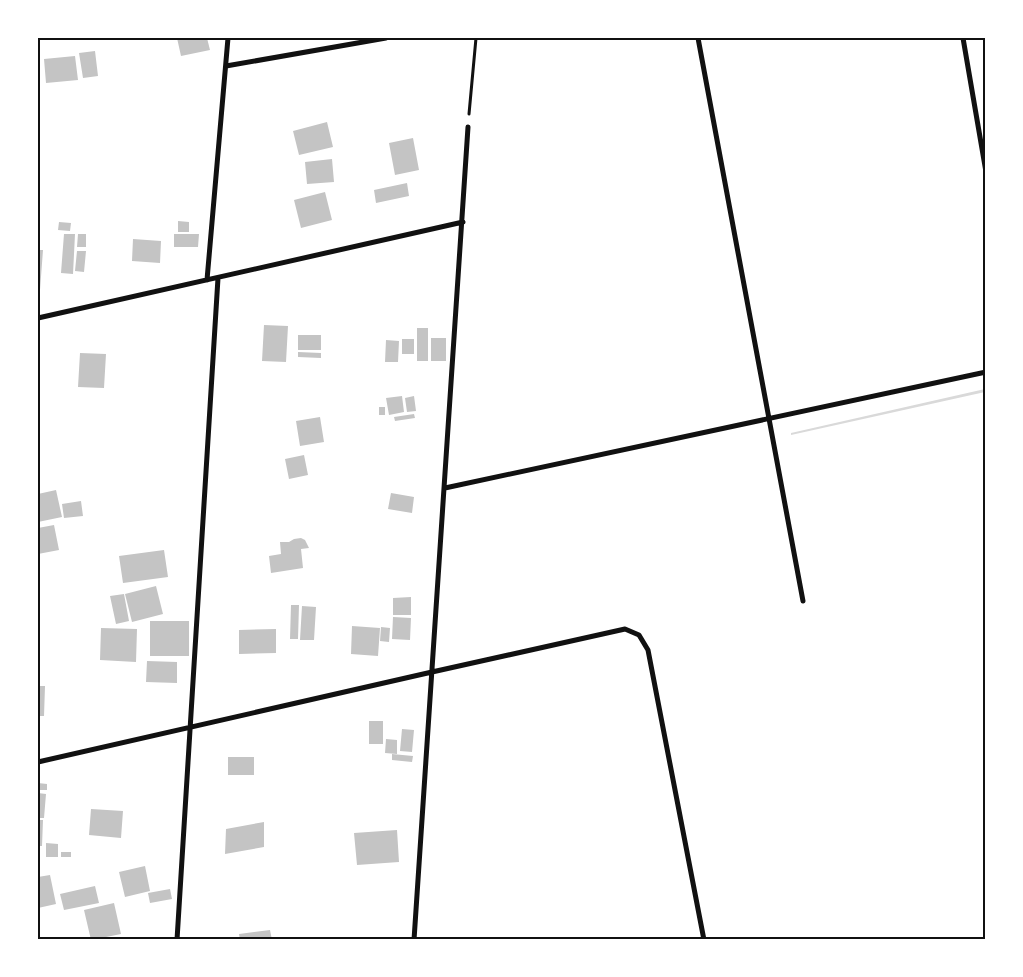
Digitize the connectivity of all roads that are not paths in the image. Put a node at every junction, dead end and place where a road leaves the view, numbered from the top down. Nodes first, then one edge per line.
1 (228, 38) edge
2 (386, 38) edge
3 (698, 38) edge
4 (963, 38) edge
5 (226, 66) junction
6 (468, 127) road end
7 (986, 172) edge
8 (463, 222) junction
9 (218, 278) junction
10 (208, 280) junction
11 (38, 318) edge
12 (986, 372) edge
13 (769, 418) junction
14 (445, 488) junction
15 (803, 601) dead end
16 (432, 672) junction
17 (190, 727) junction
18 (38, 762) edge
19 (177, 940) edge
20 (414, 940) edge
21 (704, 940) edge

1 - 5 street
2 - 5 street
3 - 13 street
4 - 7 street
5 - 10 street
6 - 8 street
8 - 9 street
8 - 14 street
9 - 10 street
9 - 17 street
10 - 11 street
12 - 13 street
13 - 14 street
13 - 15 street
14 - 16 street
16 - 17 street
16 - 20 street
16 - 21 street
17 - 18 street
17 - 19 street

